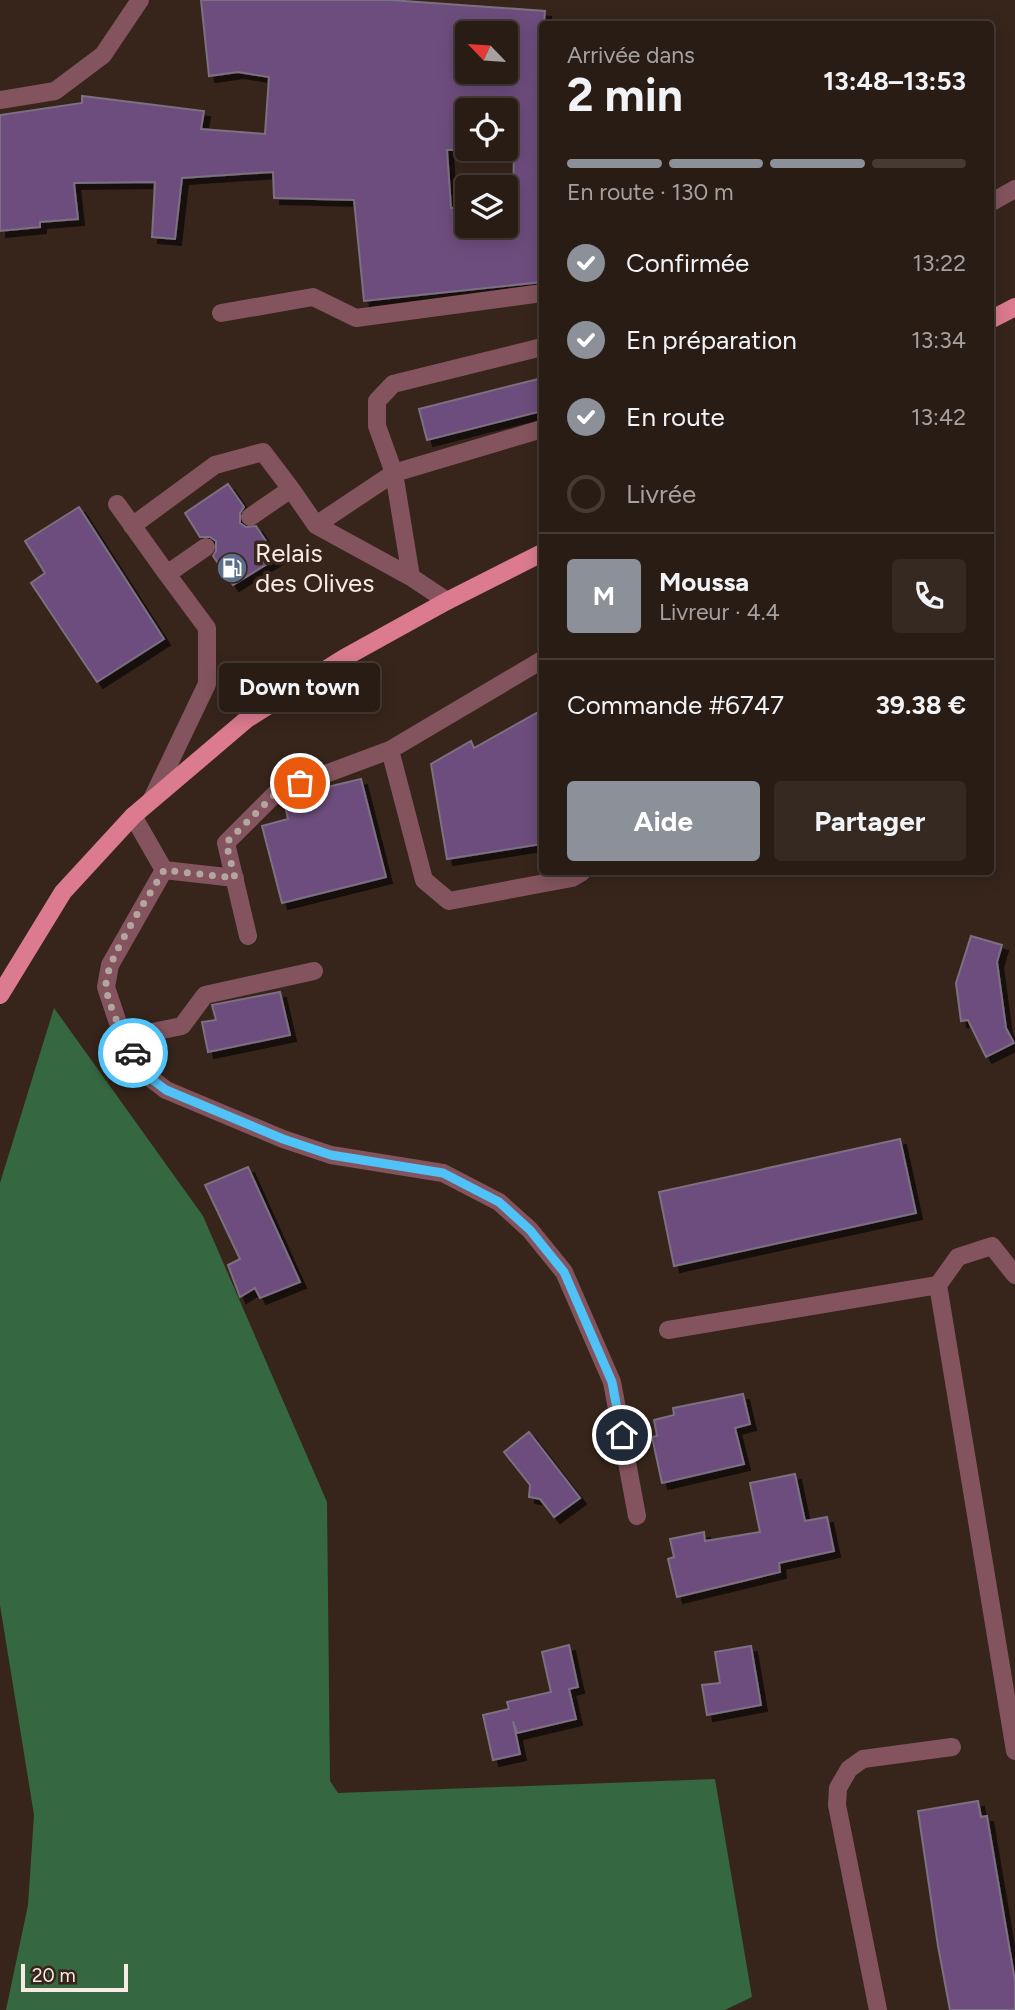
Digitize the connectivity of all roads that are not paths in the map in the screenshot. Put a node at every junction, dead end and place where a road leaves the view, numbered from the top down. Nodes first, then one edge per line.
1 (140, 0) edge
2 (0, 100) edge
3 (1015, 188) edge
4 (994, 201) edge
5 (539, 293) edge
6 (1015, 307) edge
7 (221, 313) dead end
8 (994, 318) edge
9 (539, 347) edge
10 (539, 430) edge
11 (394, 473) junction
12 (291, 489) junction
13 (117, 504) dead end
14 (250, 517) dead end
15 (316, 525) junction
16 (132, 526) junction
17 (206, 547) dead end
18 (539, 555) edge
19 (167, 574) junction
20 (411, 577) junction
21 (447, 601) junction
22 (539, 662) edge
23 (390, 750) junction
24 (152, 799) junction
25 (133, 816) junction
26 (164, 870) junction
27 (577, 875) edge
28 (235, 878) junction
29 (248, 936) dead end
30 (314, 971) dead end
31 (0, 995) edge
32 (123, 1038) junction
33 (1015, 1275) edge
34 (938, 1285) junction
35 (668, 1330) dead end
36 (636, 1516) dead end
37 (952, 1747) dead end
38 (1015, 1751) edge
39 (877, 2010) edge

1 - 2 street
3 - 4 street
5 - 7 street
6 - 8 main road
9 - 11 street
10 - 11 street
11 - 15 street
11 - 20 street
12 - 14 street
12 - 15 street
12 - 16 street
13 - 16 street
15 - 20 street
16 - 19 street
17 - 19 street
18 - 21 main road
19 - 24 street
20 - 21 street
21 - 24 main road
22 - 23 street
23 - 27 street
23 - 28 street
24 - 25 main road
25 - 26 street
25 - 31 main road
26 - 28 street
26 - 32 street
28 - 29 street
30 - 32 street
32 - 36 street
33 - 34 street
34 - 35 street
34 - 38 street
37 - 39 street

